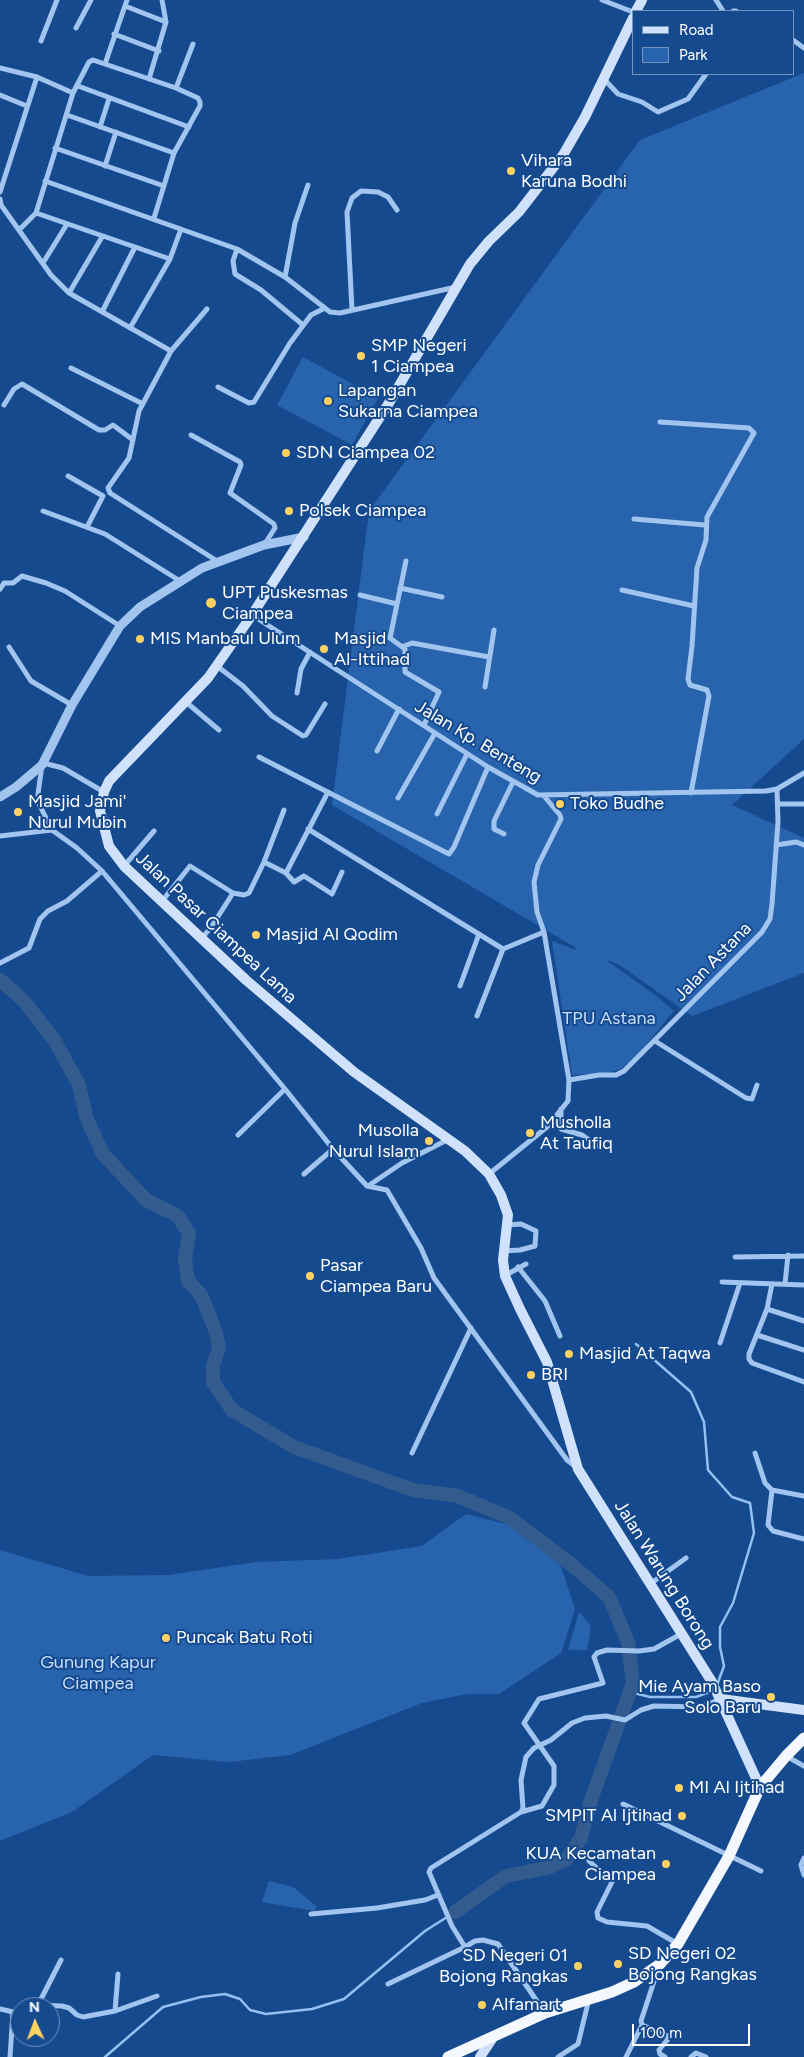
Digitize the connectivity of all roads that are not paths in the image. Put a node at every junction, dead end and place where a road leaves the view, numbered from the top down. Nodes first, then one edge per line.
1 (57, 0) edge
2 (91, 0) edge
3 (162, 0) edge
4 (602, 0) edge
5 (126, 3) edge
6 (632, 11) edge
7 (632, 20) edge
8 (166, 22) junction
9 (76, 28) dead end
10 (114, 34) junction
11 (41, 41) dead end
12 (193, 44) dead end
13 (159, 51) junction
14 (105, 64) junction
15 (0, 68) edge
16 (705, 75) edge
17 (37, 77) junction
18 (602, 78) junction
19 (149, 79) junction
20 (78, 86) junction
21 (176, 88) junction
22 (73, 93) junction
23 (0, 95) edge
24 (109, 99) junction
25 (27, 106) junction
26 (67, 115) junction
27 (100, 127) junction
28 (189, 127) junction
29 (116, 132) junction
30 (55, 148) junction
31 (174, 153) junction
32 (104, 166) junction
33 (44, 181) junction
34 (308, 185) dead end
35 (164, 186) junction
36 (0, 192) edge
37 (0, 199) edge
38 (397, 210) dead end
39 (36, 213) junction
40 (154, 218) junction
41 (68, 224) junction
42 (181, 228) junction
43 (20, 229) junction
44 (102, 236) junction
45 (135, 247) junction
46 (237, 249) junction
47 (170, 259) junction
48 (43, 263) junction
49 (285, 277) junction
50 (456, 287) junction
51 (69, 293) junction
52 (323, 309) junction
53 (207, 310) dead end
54 (352, 310) junction
55 (102, 312) junction
56 (303, 325) junction
57 (130, 328) junction
58 (171, 351) junction
59 (71, 368) dead end
60 (218, 387) dead end
61 (143, 404) junction
62 (4, 405) dead end
63 (660, 422) dead end
64 (191, 435) dead end
65 (133, 440) junction
66 (68, 476) dead end
67 (43, 510) dead end
68 (634, 519) dead end
69 (87, 526) junction
70 (705, 526) junction
71 (304, 537) junction
72 (264, 545) junction
73 (406, 561) dead end
74 (217, 562) junction
75 (180, 581) junction
76 (400, 588) junction
77 (0, 589) edge
78 (622, 590) dead end
79 (360, 595) dead end
80 (442, 596) dead end
81 (397, 604) junction
82 (694, 606) junction
83 (252, 615) junction
84 (120, 626) junction
85 (494, 630) dead end
86 (404, 646) junction
87 (9, 647) dead end
88 (310, 652) junction
89 (489, 657) junction
90 (216, 666) junction
91 (485, 687) dead end
92 (298, 693) dead end
93 (185, 702) junction
94 (325, 704) dead end
95 (72, 705) junction
96 (399, 710) junction
97 (424, 725) junction
98 (219, 730) dead end
99 (435, 733) junction
100 (377, 751) dead end
101 (467, 754) junction
102 (259, 757) dead end
103 (42, 764) junction
104 (488, 768) junction
105 (804, 773) edge
106 (512, 782) junction
107 (777, 789) junction
108 (104, 792) junction
109 (328, 792) junction
110 (691, 793) junction
111 (544, 796) junction
112 (0, 797) edge
113 (398, 798) dead end
114 (778, 804) junction
115 (804, 804) edge
116 (284, 810) dead end
117 (437, 814) dead end
118 (308, 829) junction
119 (52, 830) junction
120 (154, 831) dead end
121 (504, 834) dead end
122 (0, 836) edge
123 (776, 845) junction
124 (804, 845) edge
125 (184, 862) dead end
126 (264, 862) junction
127 (124, 866) junction
128 (190, 866) junction
129 (102, 871) junction
130 (342, 872) dead end
131 (286, 873) junction
132 (233, 892) junction
133 (163, 900) junction
134 (544, 932) junction
135 (479, 934) junction
136 (202, 939) junction
137 (502, 949) junction
138 (0, 963) edge
139 (460, 986) dead end
140 (477, 1016) dead end
141 (655, 1041) junction
142 (569, 1080) junction
143 (757, 1085) dead end
144 (286, 1089) junction
145 (561, 1108) junction
146 (238, 1135) dead end
147 (449, 1139) junction
148 (598, 1146) dead end
149 (333, 1149) junction
150 (304, 1174) dead end
151 (489, 1174) junction
152 (367, 1186) junction
153 (507, 1226) junction
154 (504, 1251) junction
155 (788, 1256) junction
156 (804, 1256) edge
157 (735, 1257) dead end
158 (526, 1264) dead end
159 (518, 1267) junction
160 (506, 1276) junction
161 (722, 1282) dead end
162 (740, 1283) junction
163 (772, 1284) junction
164 (785, 1284) junction
165 (793, 1284) junction
166 (804, 1285) edge
167 (804, 1289) edge
168 (766, 1309) junction
169 (804, 1321) edge
170 (471, 1328) junction
171 (757, 1335) junction
172 (560, 1336) dead end
173 (720, 1343) dead end
174 (804, 1350) edge
175 (804, 1382) edge
176 (412, 1453) dead end
177 (754, 1453) dead end
178 (578, 1469) junction
179 (772, 1490) junction
180 (804, 1496) edge
181 (804, 1539) edge
182 (686, 1558) dead end
183 (650, 1584) junction
184 (681, 1634) junction
185 (721, 1698) junction
186 (804, 1710) edge
187 (804, 1738) edge
188 (540, 1746) junction
189 (786, 1756) junction
190 (804, 1766) edge
191 (760, 1788) junction
192 (623, 1804) dead end
193 (521, 1812) junction
194 (729, 1856) junction
195 (804, 1858) edge
196 (590, 1861) dead end
197 (761, 1871) dead end
198 (804, 1875) edge
199 (438, 1895) junction
200 (311, 1914) dead end
201 (678, 1944) junction
202 (465, 1948) junction
203 (61, 1960) dead end
204 (660, 1964) junction
205 (118, 1974) dead end
206 (388, 1984) dead end
207 (157, 1996) dead end
208 (42, 1997) edge
209 (589, 1999) junction
210 (60, 2006) edge
211 (115, 2011) junction
212 (545, 2013) junction
213 (642, 2025) junction
214 (494, 2036) junction
215 (448, 2057) edge
216 (480, 2057) edge
217 (558, 2057) edge
218 (626, 2057) edge
219 (665, 2057) edge
220 (691, 2057) edge
221 (706, 2057) edge

1 - 11 street
2 - 9 street
3 - 8 street
4 - 6 street
5 - 8 street
5 - 10 street
7 - 18 main road, Jalan Pasar Ciampea Lama
8 - 13 street
10 - 13 street
10 - 14 street
12 - 21 street
13 - 19 street
14 - 19 street
14 - 20 street
15 - 17 street
16 - 18 street
17 - 22 street
17 - 25 street
18 - 50 main road, Jalan Pasar Ciampea Lama
19 - 21 street
20 - 22 street
20 - 24 street
21 - 28 street
22 - 26 street
23 - 25 street
24 - 27 street
24 - 28 street
25 - 36 street
26 - 27 street
26 - 30 street
27 - 29 street
28 - 31 street
29 - 31 street
29 - 32 street
30 - 32 street
30 - 33 street
31 - 35 street
32 - 35 street
33 - 39 street
33 - 40 street
34 - 49 street
35 - 40 street
37 - 43 street
38 - 54 street
39 - 41 street
39 - 43 street
40 - 42 street
41 - 44 street
41 - 48 street
42 - 46 street
42 - 47 street
43 - 48 street
44 - 45 street
44 - 51 street
45 - 47 street
45 - 55 street
46 - 49 street
46 - 56 street
47 - 57 street
48 - 51 street
49 - 52 street
50 - 54 street
50 - 71 main road, Jalan Pasar Ciampea Lama
51 - 55 street
52 - 54 street
52 - 56 street
53 - 58 street
55 - 57 street
56 - 60 street
57 - 58 street
58 - 61 street
59 - 61 street
61 - 65 street
62 - 65 street
63 - 70 street
64 - 72 street
65 - 74 street
66 - 69 street
67 - 69 street
68 - 70 street
69 - 75 street
70 - 82 street
71 - 72 street
71 - 83 main road, Jalan Pasar Ciampea Lama
72 - 74 street
73 - 76 street
74 - 75 street
75 - 84 street
76 - 80 street
76 - 81 street
77 - 84 street
78 - 82 street
79 - 81 street
81 - 86 street
82 - 110 street
83 - 88 street, Jalan Kp. Benteng
83 - 90 main road, Jalan Pasar Ciampea Lama
84 - 95 street
85 - 89 street
86 - 89 street
86 - 97 street
87 - 95 street
88 - 92 street
88 - 96 street, Jalan Kp. Benteng
89 - 91 street
90 - 93 main road, Jalan Pasar Ciampea Lama
90 - 94 street
93 - 98 street
93 - 108 main road, Jalan Pasar Ciampea Lama
95 - 103 street
96 - 97 street, Jalan Kp. Benteng
96 - 100 street
97 - 99 street, Jalan Kp. Benteng
99 - 101 street, Jalan Kp. Benteng
99 - 113 street
101 - 104 street, Jalan Kp. Benteng
101 - 117 street
102 - 109 street
103 - 108 street
103 - 112 street
103 - 119 street
104 - 106 street, Jalan Kp. Benteng
104 - 109 street
105 - 107 street, Jalan Kp. Benteng
106 - 111 street, Jalan Kp. Benteng
106 - 121 street
107 - 110 street, Jalan Kp. Benteng
107 - 114 street, Jalan Astana
108 - 127 main road, Jalan Pasar Ciampea Lama
109 - 118 street
110 - 111 street, Jalan Kp. Benteng
111 - 134 street
114 - 115 street
114 - 123 street, Jalan Astana
116 - 126 street
118 - 131 street
118 - 135 street
119 - 122 street
119 - 129 street
120 - 127 street
123 - 124 street
123 - 141 street, Jalan Astana
125 - 128 street
126 - 131 street
126 - 132 street
127 - 133 main road, Jalan Pasar Ciampea Lama
128 - 132 street
128 - 133 street
129 - 138 street
129 - 144 street
130 - 131 street
132 - 136 street
133 - 136 main road, Jalan Pasar Ciampea Lama
134 - 137 street
134 - 142 street
135 - 137 street
135 - 139 street
136 - 147 main road, Jalan Pasar Ciampea Lama
137 - 140 street
141 - 142 street, Jalan Astana
141 - 143 street
142 - 145 street
144 - 146 street
144 - 149 street
145 - 148 street
145 - 151 street
147 - 151 main road, Jalan Pasar Ciampea Lama
147 - 152 street
149 - 150 street
149 - 152 street
151 - 153 main road, Jalan Pasar Ciampea Lama
152 - 170 street
153 - 154 main road, Jalan Pasar Ciampea Lama
153 - 154 street
154 - 160 main road, Jalan Pasar Ciampea Lama
155 - 156 street
155 - 157 street
155 - 164 street
158 - 159 street
159 - 160 street
159 - 172 street
160 - 178 main road, Jalan Pasar Ciampea Lama
161 - 162 street
162 - 163 street
162 - 173 street
163 - 164 street
163 - 168 street
164 - 165 street
165 - 166 street
165 - 167 street
168 - 169 street
168 - 171 street
170 - 176 street
170 - 178 street
171 - 174 street
171 - 175 street
177 - 179 street
178 - 183 main road, Jalan Warung Borong
179 - 180 street
179 - 181 street
182 - 183 street
183 - 184 main road, Jalan Warung Borong
184 - 185 main road, Jalan Warung Borong
184 - 188 street
185 - 186 main road
185 - 188 street
185 - 191 main road, Jalan Warung Borong
187 - 189 highway
188 - 193 street
188 - 193 street
189 - 190 street
189 - 191 highway
191 - 194 highway
192 - 194 street
193 - 199 street
194 - 197 street
194 - 201 highway
195 - 198 street
196 - 201 street
199 - 200 street
199 - 202 street
201 - 204 highway
202 - 206 street
202 - 212 street
203 - 208 street
204 - 209 highway
204 - 213 street
205 - 211 street
207 - 211 street
209 - 212 highway
209 - 217 street
210 - 211 street
212 - 214 highway
213 - 218 street
213 - 219 street
214 - 215 highway
214 - 216 main road
220 - 221 street

